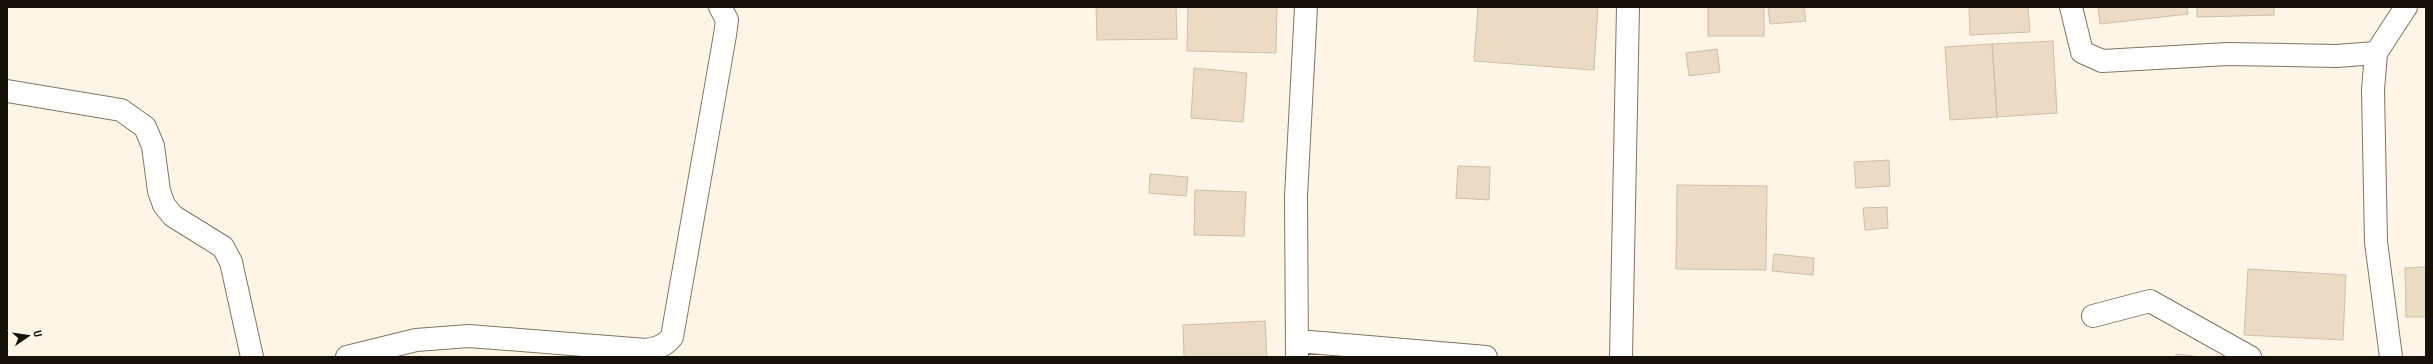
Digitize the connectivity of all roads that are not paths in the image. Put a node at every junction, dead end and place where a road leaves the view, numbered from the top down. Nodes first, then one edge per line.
1 (720, 7) edge
2 (1306, 7) edge
3 (1628, 7) edge
4 (2071, 7) edge
5 (2406, 7) edge
6 (2376, 53) junction
7 (7, 91) edge
8 (2093, 316) dead end
9 (1297, 349) edge
10 (252, 357) edge
11 (347, 357) edge
12 (1486, 357) edge
13 (1621, 357) edge
14 (2250, 357) edge
15 (2390, 357) edge

1 - 11 street
2 - 9 street
3 - 13 street
4 - 6 street
5 - 6 street
6 - 15 street
7 - 10 street
8 - 14 street
9 - 12 street

